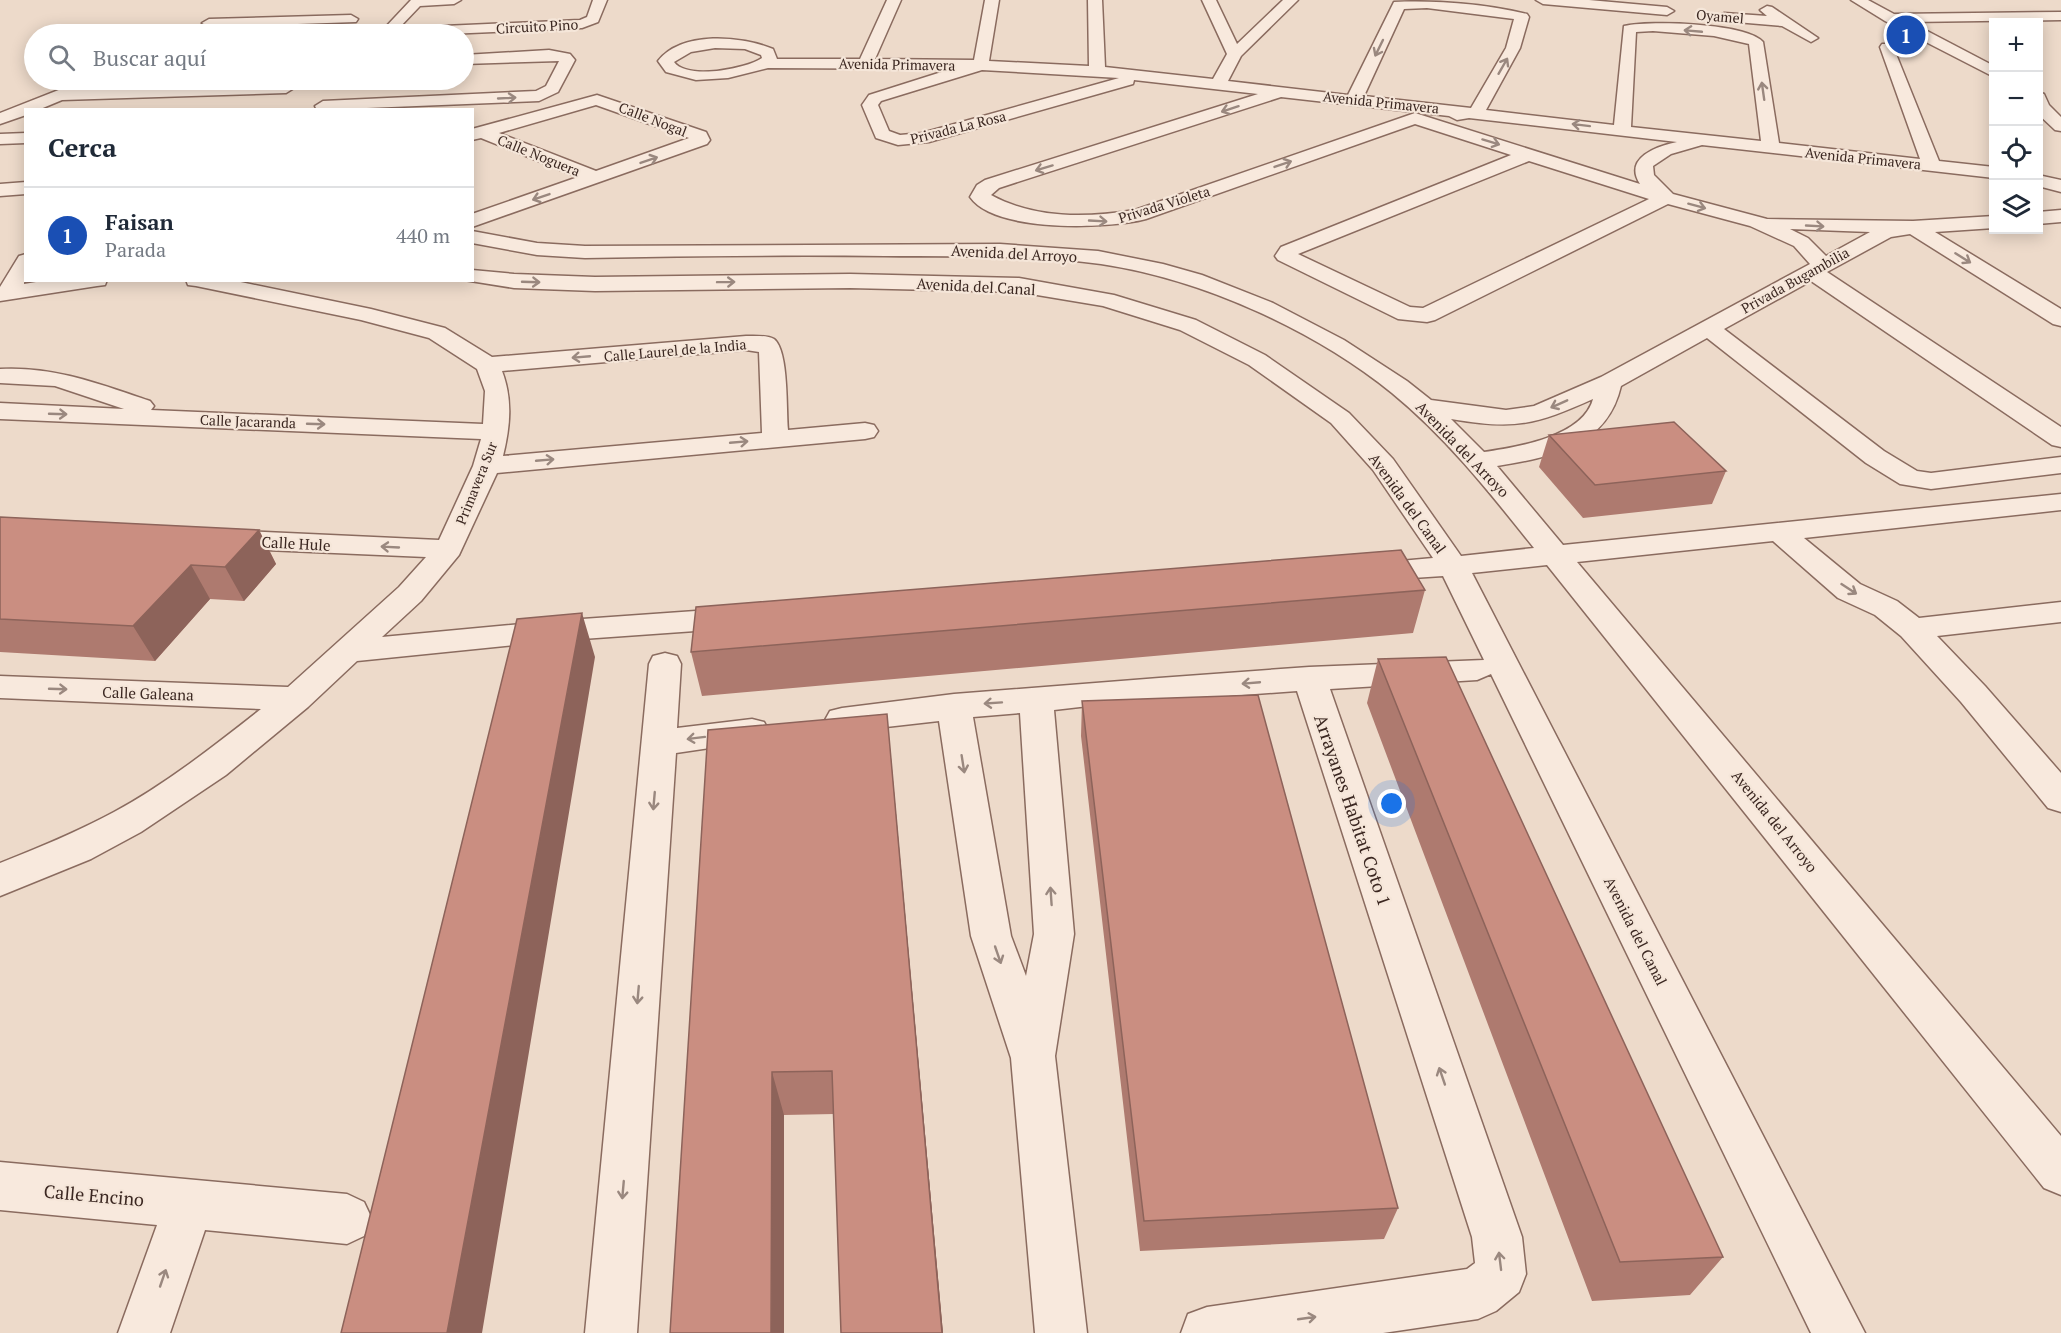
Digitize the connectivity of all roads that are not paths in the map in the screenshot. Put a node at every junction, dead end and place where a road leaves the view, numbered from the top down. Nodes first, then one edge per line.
1 (454, 0) edge
2 (600, 0) edge
3 (894, 0) edge
4 (992, 0) edge
5 (1095, 0) edge
6 (1209, 0) edge
7 (1291, 0) edge
8 (1543, 0) edge
9 (1750, 0) edge
10 (1858, 0) edge
11 (2013, 0) edge
12 (417, 1) edge
13 (236, 6) dead end
14 (1681, 13) dead end
15 (1704, 15) dead end
16 (1890, 18) junction
17 (2057, 18) edge
18 (1785, 22) junction
19 (207, 24) edge
20 (231, 24) edge
21 (345, 24) edge
22 (396, 24) edge
23 (474, 30) edge
24 (1811, 38) dead end
25 (1887, 46) dead end
26 (1235, 54) junction
27 (474, 59) edge
28 (766, 63) junction
29 (866, 63) junction
30 (981, 65) junction
31 (1989, 69) edge
32 (1097, 71) junction
33 (1145, 76) junction
34 (1219, 83) junction
35 (73, 90) edge
36 (165, 90) edge
37 (285, 90) edge
38 (338, 90) edge
39 (1286, 91) junction
40 (60, 95) junction
41 (2043, 98) edge
42 (1354, 100) junction
43 (274, 102) dead end
44 (1376, 103) junction
45 (2061, 106) edge
46 (28, 108) edge
47 (322, 108) edge
48 (24, 109) edge
49 (2043, 109) edge
50 (1477, 112) junction
51 (1415, 118) junction
52 (0, 119) edge
53 (2061, 126) edge
54 (1622, 130) junction
55 (1460, 133) junction
56 (477, 134) edge
57 (24, 138) edge
58 (0, 139) edge
59 (1721, 143) junction
60 (1771, 148) junction
61 (1530, 154) junction
62 (1932, 166) junction
63 (1989, 172) edge
64 (597, 178) junction
65 (2043, 181) edge
66 (2061, 186) edge
67 (24, 189) edge
68 (0, 190) edge
69 (1666, 198) junction
70 (474, 220) edge
71 (1757, 222) junction
72 (1989, 222) edge
73 (1913, 227) junction
74 (474, 237) edge
75 (24, 263) edge
76 (1816, 268) junction
77 (474, 276) edge
78 (83, 282) edge
79 (206, 282) edge
80 (4, 293) edge
81 (2061, 318) edge
82 (1708, 328) junction
83 (488, 365) junction
84 (0, 376) edge
85 (1610, 382) junction
86 (1423, 406) junction
87 (0, 411) edge
88 (177, 418) junction
89 (865, 431) dead end
90 (496, 432) junction
91 (775, 438) junction
92 (2061, 439) edge
93 (1478, 461) junction
94 (2061, 465) edge
95 (487, 466) junction
96 (2061, 502) edge
97 (1811, 530) junction
98 (1780, 532) junction
99 (189, 538) edge
100 (449, 549) junction
101 (1556, 554) junction
102 (1453, 566) junction
103 (1335, 574) edge
104 (1886, 608) junction
105 (2061, 612) edge
106 (767, 616) edge
107 (1912, 629) junction
108 (350, 651) junction
109 (665, 664) dead end
110 (1477, 669) dead end
111 (1309, 678) junction
112 (0, 687) edge
113 (296, 699) junction
114 (1036, 700) junction
115 (954, 706) junction
116 (659, 742) junction
117 (2061, 798) edge
118 (0, 880) edge
119 (1033, 1058) junction
120 (2061, 1172) edge
121 (0, 1186) edge
122 (189, 1204) junction
123 (347, 1219) dead end
124 (144, 1333) edge
125 (611, 1333) edge
126 (1060, 1333) edge
127 (1207, 1333) edge
128 (1839, 1333) edge

1 - 12 street
2 - 23 street, Circuito Pino
3 - 29 street
4 - 30 street
5 - 32 street
6 - 26 street
7 - 26 street
8 - 14 street, Oyamel
9 - 18 street, Oyamel
10 - 16 street
11 - 17 street
12 - 22 street
13 - 19 street
15 - 18 street, Oyamel
16 - 17 street
16 - 31 street
18 - 24 street
20 - 21 street
25 - 62 street
26 - 34 street
47 -> 27 street
28 - 28 street, Avenida Primavera
28 - 29 street, Avenida Primavera
29 - 30 street, Avenida Primavera
30 - 32 street, Avenida Primavera
30 - 33 street, Privada La Rosa
32 - 33 street, Avenida Primavera
33 - 34 street, Avenida Primavera
34 - 39 street, Avenida Primavera
35 - 40 street
36 - 40 street
37 - 43 street
38 - 47 street
39 - 42 street, Avenida Primavera
39 -> 51 street, Privada Violeta
40 - 46 street
41 - 45 street
42 - 44 street, Avenida Primavera
50 -> 42 street
44 - 50 street, Avenida Primavera
44 - 51 street
48 - 52 street
49 - 53 street
54 -> 50 street, Avenida Primavera
50 - 55 street
51 - 55 street
54 - 59 street, Avenida Primavera
60 -> 54 street
55 -> 61 street
56 - 64 street, Calle Noguera
64 -> 56 street, Calle Nogal
57 - 58 street
59 - 60 street, Avenida Primavera
59 - 69 street
60 - 62 street, Avenida Primavera
61 - 69 street
61 - 69 street
62 - 63 street, Avenida Primavera
64 -> 70 street, Calle Nogal
65 - 66 street
67 - 68 street
69 -> 71 street
71 -> 73 street
71 - 76 street
72 - 73 street, Privada Bugambilia
73 - 76 street, Privada Bugambilia
73 -> 81 street
74 - 86 street, Avenida del Arroyo
75 - 80 street
76 - 82 street, Privada Bugambilia
76 - 92 street
77 -> 102 street, Avenida del Canal
78 - 80 street
79 - 83 street
82 - 85 street, Privada Bugambilia
82 - 94 street
83 - 90 street, Primavera Sur
91 -> 83 street, Calle Laurel de la India
84 - 88 street
85 -> 86 street, Privada Bugambilia
85 - 93 street
86 - 93 street, Avenida del Arroyo
87 -> 88 street, Calle Jacaranda
88 -> 90 street, Calle Jacaranda
89 - 91 street
90 - 95 street, Primavera Sur
95 -> 91 street
93 - 101 street, Avenida del Arroyo
95 - 100 street, Primavera Sur
96 - 97 street
97 - 98 street
97 - 104 street
98 - 101 street
98 -> 104 street
100 -> 99 street, Calle Hule
100 - 108 street, Primavera Sur
101 - 102 street
101 - 120 street, Avenida del Arroyo
102 - 103 street
102 - 128 street, Avenida del Canal
104 - 107 street
105 - 107 street
106 - 108 street
107 - 117 street
108 - 113 street, Primavera Sur
109 - 116 street
110 - 111 street
111 -> 114 street
127 -> 111 street, Arrayanes Habitat Coto 1
112 -> 113 street, Calle Galeana
113 - 118 street, Primavera Sur
114 -> 115 street
119 -> 114 street
115 -> 116 street
115 -> 119 street
116 -> 125 street
119 - 126 street
121 - 122 street, Calle Encino
122 - 123 street, Calle Encino
124 -> 122 street

